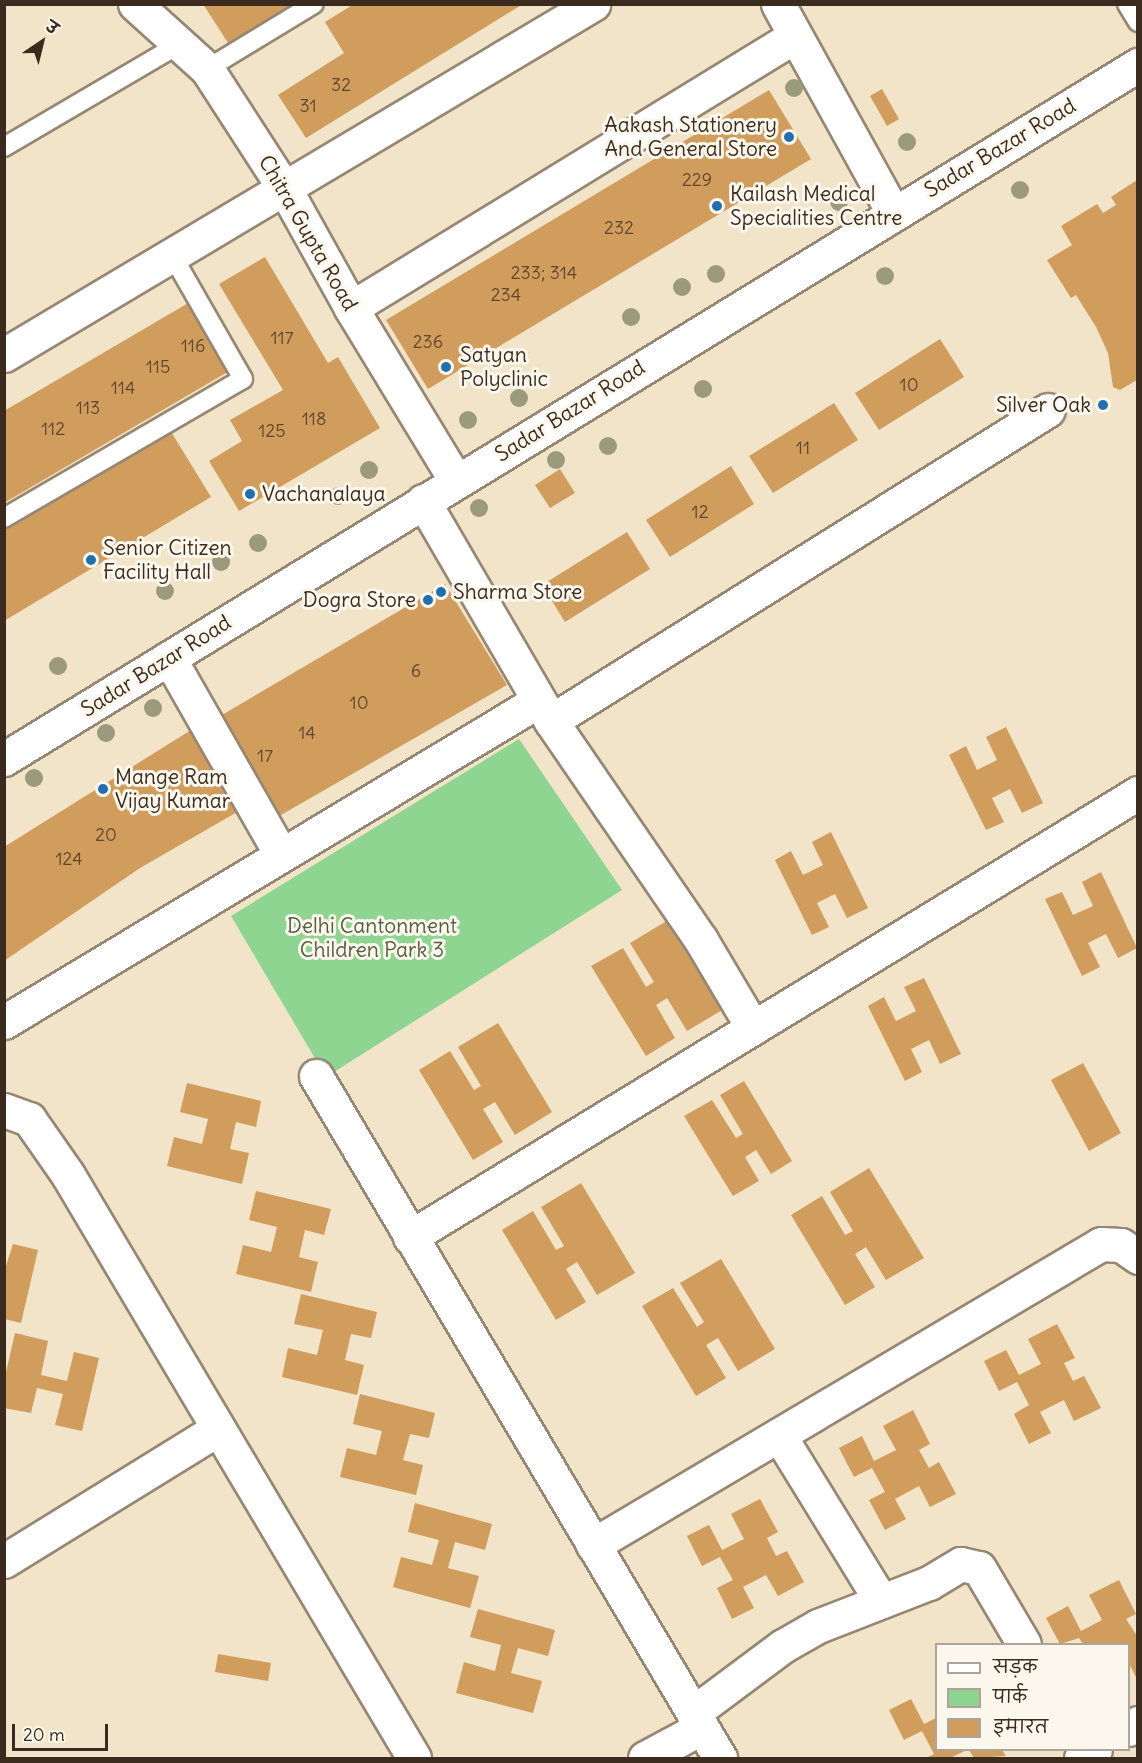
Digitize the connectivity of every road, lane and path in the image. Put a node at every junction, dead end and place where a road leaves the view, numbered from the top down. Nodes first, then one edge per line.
1 (135, 4) edge
2 (314, 4) edge
3 (593, 4) edge
4 (778, 4) edge
5 (1127, 4) edge
6 (1137, 22) edge
7 (795, 36) junction
8 (181, 43) junction
9 (1137, 65) edge
10 (207, 69) junction
11 (4, 147) edge
12 (286, 191) junction
13 (893, 212) junction
14 (173, 257) junction
15 (351, 308) junction
16 (4, 355) edge
17 (1048, 410) dead end
18 (456, 481) junction
19 (423, 501) junction
20 (4, 518) edge
21 (169, 658) junction
22 (545, 711) junction
23 (4, 759) edge
24 (1137, 793) edge
25 (281, 854) junction
26 (4, 1022) edge
27 (753, 1028) junction
28 (316, 1076) dead end
29 (4, 1110) edge
30 (410, 1237) junction
31 (1137, 1257) edge
32 (218, 1429) junction
33 (779, 1435) junction
34 (593, 1545) junction
35 (4, 1562) edge
36 (881, 1601) junction
37 (1023, 1643) edge
38 (697, 1720) junction
39 (414, 1758) edge
40 (645, 1758) edge
41 (720, 1758) edge

1 - 8 street, Chitra Gupta Road
2 - 10 lane
3 - 12 street
4 - 7 street
5 - 6 lane
7 - 13 street
7 - 15 street
8 - 10 street, Chitra Gupta Road
8 - 11 lane
9 - 13 street, Sadar Bazar Road
10 - 12 street, Chitra Gupta Road
12 - 14 street
12 - 15 street, Chitra Gupta Road
13 - 18 street, Sadar Bazar Road
14 - 16 street
14 - 20 lane
15 - 18 street, Chitra Gupta Road
17 - 22 street
18 - 19 street, Sadar Bazar Road
19 - 21 street, Sadar Bazar Road
19 - 22 street
21 - 23 street, Sadar Bazar Road
21 - 25 street
22 - 25 street
22 - 27 street
24 - 27 street
25 - 26 street
27 - 30 street
28 - 30 street
29 - 32 street
30 - 34 street
31 - 33 street
32 - 35 street
32 - 39 street
33 - 34 street
33 - 36 street
34 - 38 street
36 - 37 street
36 - 38 street
38 - 40 street
38 - 41 street

